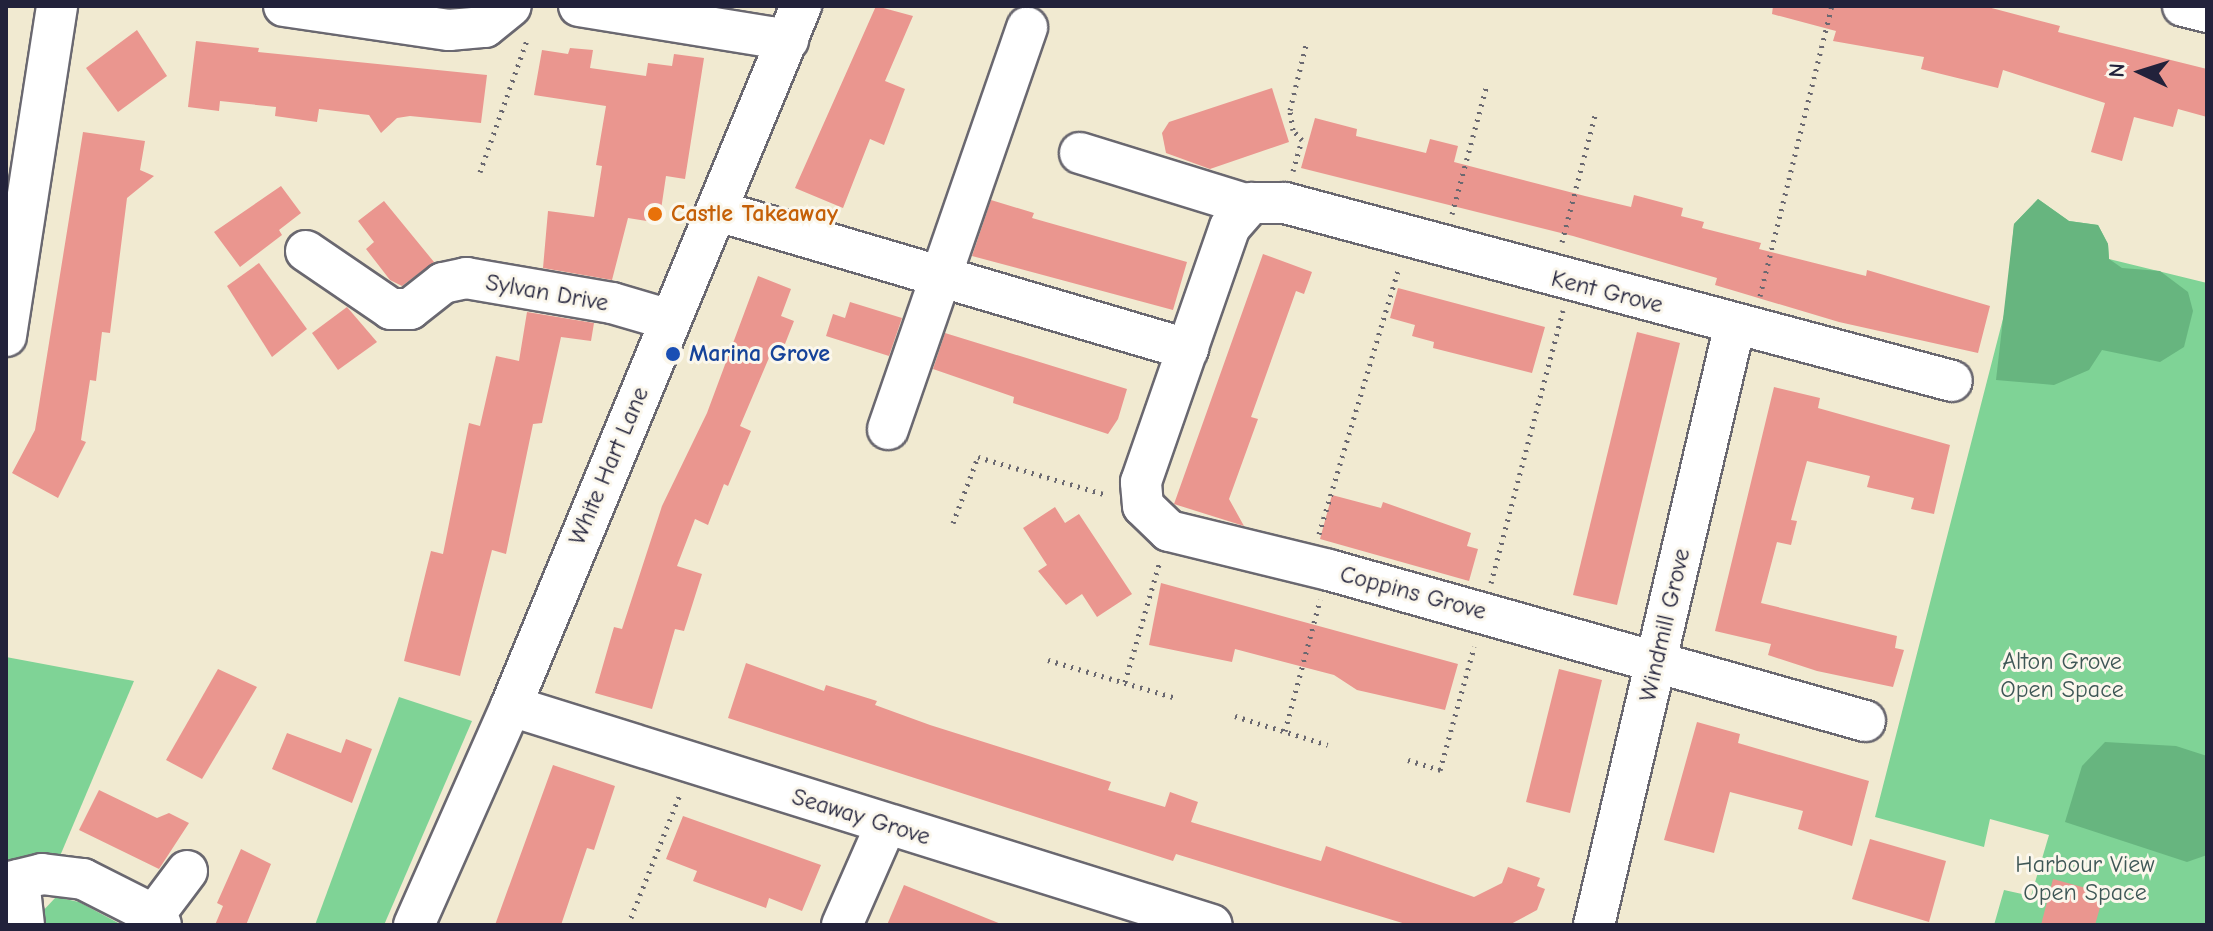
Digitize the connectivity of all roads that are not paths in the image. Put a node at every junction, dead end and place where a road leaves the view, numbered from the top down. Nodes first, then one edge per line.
1 (57, 6) edge
2 (284, 6) edge
3 (579, 6) edge
4 (2183, 6) edge
5 (2207, 12) edge
6 (520, 20) edge
7 (795, 23) edge
8 (1027, 27) dead end
9 (1080, 153) dead end
10 (1265, 203) junction
11 (718, 211) junction
12 (306, 251) dead end
13 (938, 278) junction
14 (670, 320) junction
15 (1743, 326) junction
16 (6, 336) edge
17 (1188, 349) junction
18 (1952, 381) dead end
19 (888, 429) dead end
20 (1657, 660) junction
21 (511, 706) junction
22 (1865, 721) dead end
23 (886, 825) junction
24 (187, 871) dead end
25 (12, 881) edge
26 (157, 920) edge
27 (24, 925) edge
28 (414, 925) edge
29 (842, 925) edge
30 (1212, 925) edge
31 (1594, 925) edge

1 - 16 street
2 - 6 street
3 - 7 street
4 - 5 street
7 - 11 street, White Hart Lane
8 - 13 street
9 - 10 street, Kent Grove
10 - 15 street, Kent Grove
10 - 17 street
11 - 13 street
11 - 14 street, White Hart Lane
12 - 14 street, Sylvan Drive
13 - 17 street
13 - 19 street
14 - 21 street, White Hart Lane
15 - 18 street, Kent Grove
15 - 20 street, Windmill Grove
17 - 20 street, Coppins Grove
20 - 22 street, Coppins Grove
20 - 31 street, Windmill Grove
21 - 23 street, Seaway Grove
21 - 28 street, White Hart Lane
23 - 29 street
23 - 30 street, Seaway Grove
24 - 26 street
25 - 26 street
25 - 27 street

